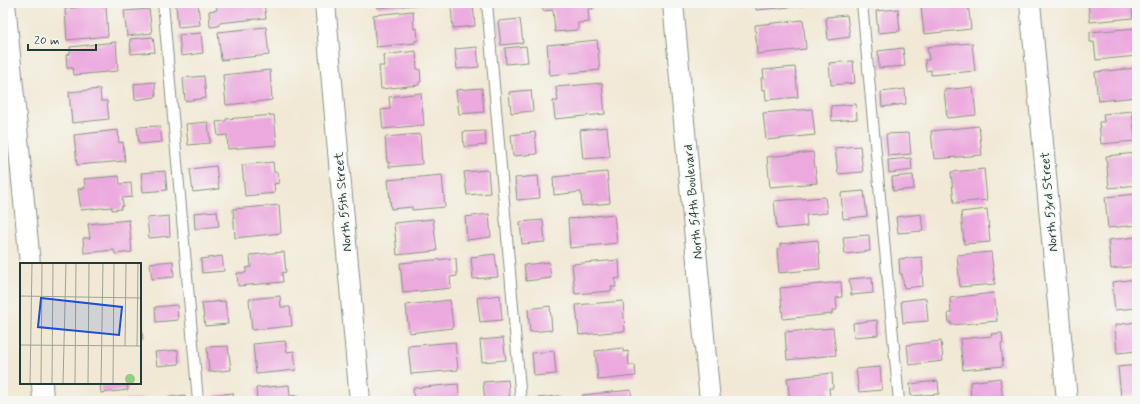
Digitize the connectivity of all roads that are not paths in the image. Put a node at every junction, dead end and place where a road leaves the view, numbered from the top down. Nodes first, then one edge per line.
1 (5, 3) edge
2 (163, 3) edge
3 (325, 3) edge
4 (487, 3) edge
5 (673, 3) edge
6 (862, 3) edge
7 (1030, 3) edge
8 (30, 263) edge
9 (42, 384) edge
10 (43, 401) edge
11 (198, 401) edge
12 (360, 401) edge
13 (522, 401) edge
14 (710, 401) edge
15 (899, 401) edge
16 (1067, 401) edge

1 - 8 street
2 - 11 lane
3 - 12 street, North 55th Street
4 - 13 lane
5 - 14 street, North 54th Boulevard
6 - 15 lane
7 - 16 street, North 53rd Street
9 - 10 street

